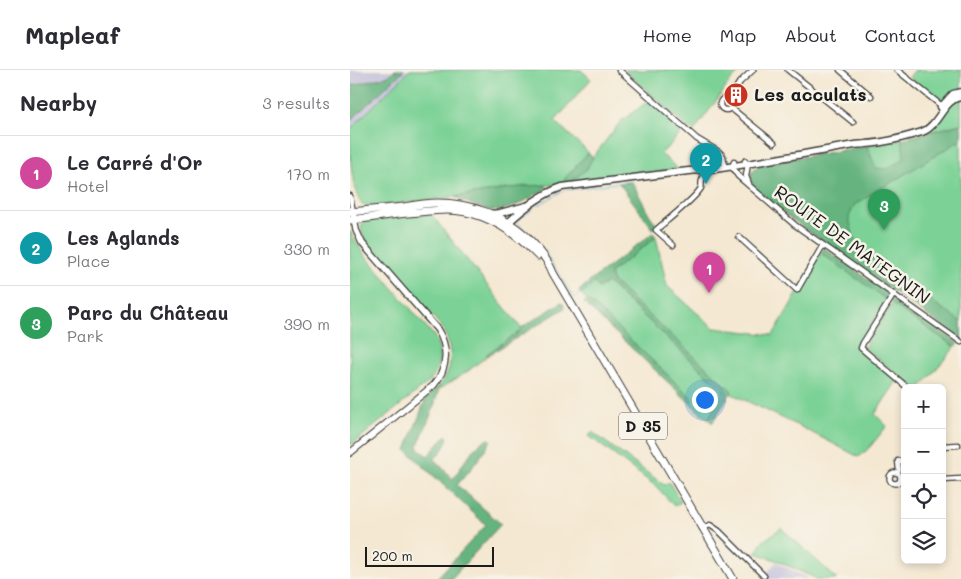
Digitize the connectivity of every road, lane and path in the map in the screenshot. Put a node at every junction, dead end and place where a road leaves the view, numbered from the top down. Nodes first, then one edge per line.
1 (619, 70) edge
2 (753, 70) edge
3 (788, 70) edge
4 (840, 70) edge
5 (897, 70) edge
6 (961, 92) edge
7 (871, 96) dead end
8 (961, 97) edge
9 (730, 99) junction
10 (943, 107) junction
11 (731, 108) junction
12 (852, 122) dead end
13 (774, 143) dead end
14 (747, 162) junction
15 (729, 165) junction
16 (707, 169) junction
17 (697, 170) junction
18 (703, 179) junction
19 (752, 187) junction
20 (350, 196) edge
21 (527, 206) junction
22 (507, 211) junction
23 (490, 214) junction
24 (352, 216) edge
25 (503, 222) junction
26 (739, 237) dead end
27 (673, 245) dead end
28 (823, 245) junction
29 (894, 294) junction
30 (961, 342) edge
31 (903, 384) edge
32 (958, 445) dead end
33 (946, 446) edge
34 (350, 453) edge
35 (901, 461) edge
36 (897, 473) junction
37 (961, 478) edge
38 (946, 480) edge
39 (898, 482) junction
40 (901, 482) edge
41 (702, 528) junction
42 (764, 576) dead end
43 (732, 579) edge

1 - 15 street, ROUTE DE MATEGNIN
2 - 9 street
3 - 12 street
4 - 7 street
5 - 10 street
6 - 10 main road
8 - 10 main road
9 - 11 street
9 - 11 street
10 - 14 main road
11 - 13 street
14 - 15 main road
14 - 19 street, ROUTE DE MATEGNIN
15 - 16 main road
15 - 19 street, ROUTE DE MATEGNIN
16 - 17 main road
16 - 18 street
17 - 18 street
17 - 21 main road
18 - 27 street
19 - 28 street, ROUTE DE MATEGNIN
20 - 24 street
21 - 22 main road
21 - 25 main road
22 - 23 main road
22 - 25 main road
23 - 24 main road, D 35
23 - 25 main road, D 35
24 - 25 main road, D 35
24 - 34 street
25 - 41 main road, D 35
26 - 28 street
28 - 29 street, ROUTE DE MATEGNIN
29 - 30 street, ROUTE DE MATEGNIN
29 - 31 street
32 - 33 street
35 - 36 street
36 - 39 street
36 - 39 street
37 - 38 street
39 - 40 street
41 - 42 street
41 - 43 main road, D 35

